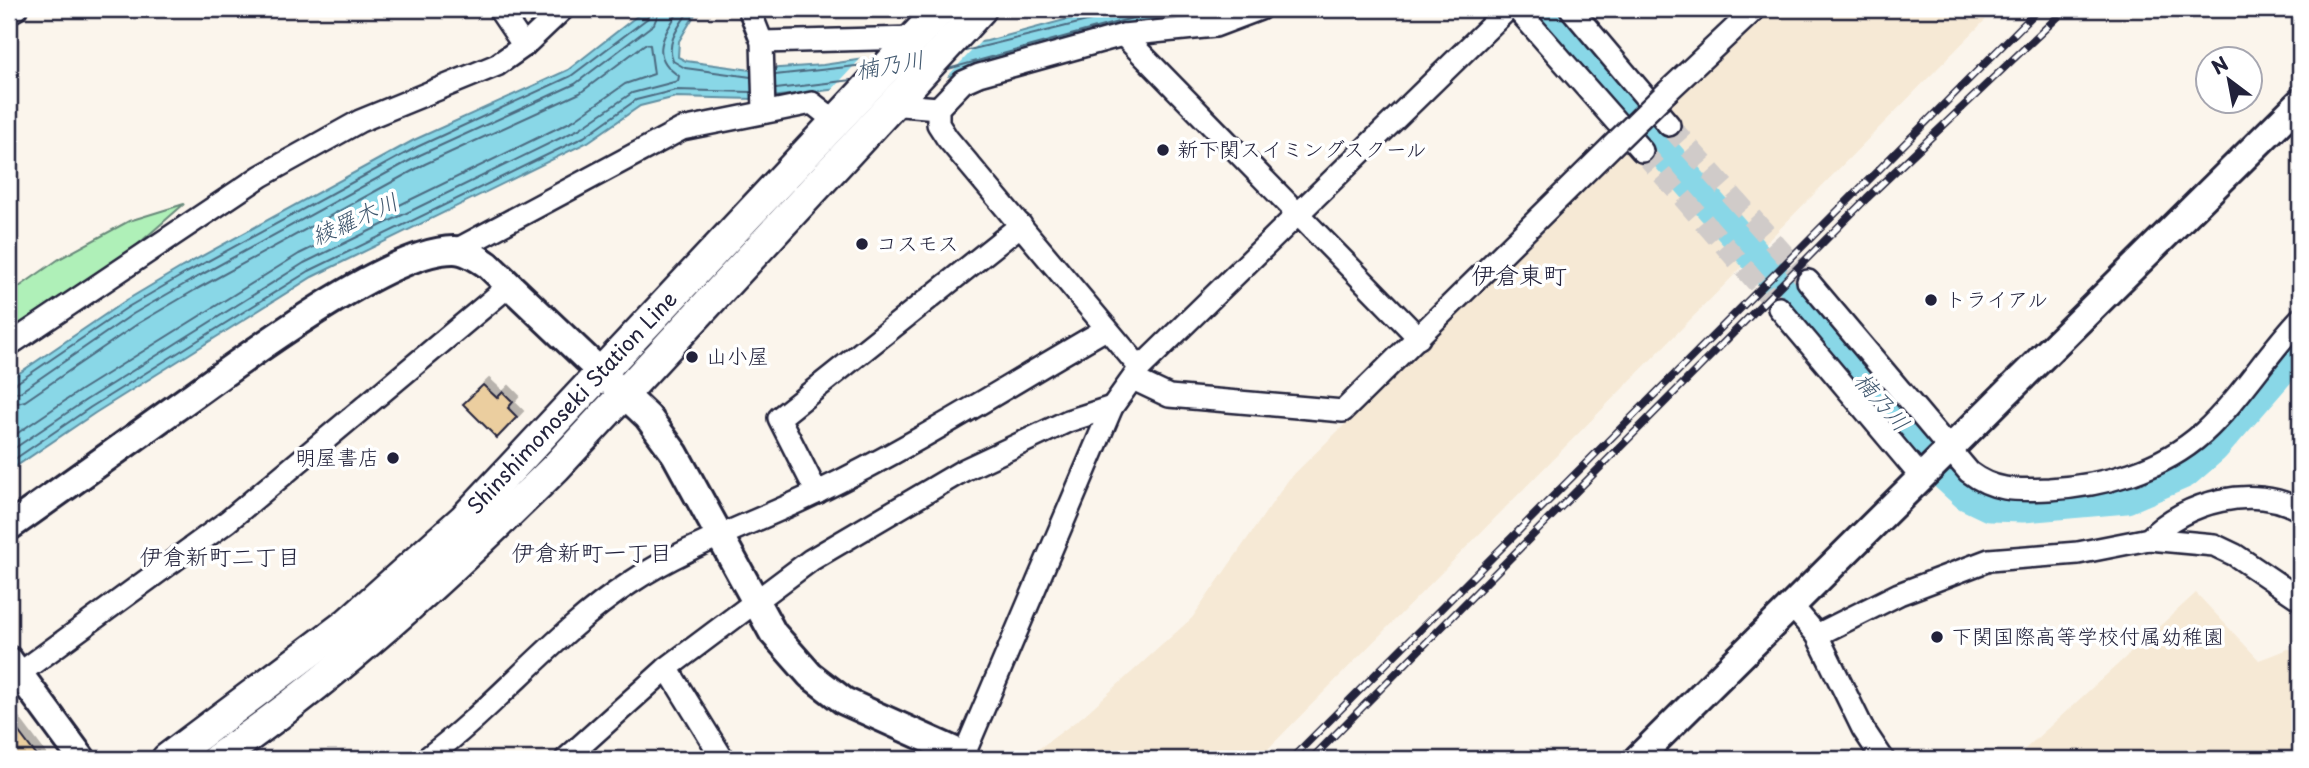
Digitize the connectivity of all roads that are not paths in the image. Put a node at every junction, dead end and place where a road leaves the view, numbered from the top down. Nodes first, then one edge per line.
1 (16, 9) edge
2 (499, 9) edge
3 (563, 9) edge
4 (748, 9) edge
5 (941, 9) edge
6 (1259, 9) edge
7 (1508, 9) edge
8 (1517, 9) edge
9 (1571, 9) edge
10 (1755, 9) edge
11 (9, 13) edge
12 (974, 16) edge
13 (1123, 35) junction
14 (912, 39) junction
15 (523, 46) junction
16 (762, 48) junction
17 (893, 100) junction
18 (2300, 102) edge
19 (763, 108) junction
20 (937, 108) junction
21 (835, 121) junction
22 (1669, 125) tunnel mouth
23 (1642, 151) tunnel mouth
24 (1296, 215) junction
25 (1021, 225) junction
26 (456, 250) junction
27 (1808, 281) tunnel mouth
28 (510, 285) junction
29 (1779, 308) tunnel mouth
30 (2300, 319) edge
31 (1106, 329) junction
32 (1419, 338) junction
33 (9, 345) edge
34 (1137, 373) junction
35 (613, 383) junction
36 (1112, 407) junction
37 (1951, 451) junction
38 (1922, 478) junction
39 (817, 493) junction
40 (2295, 500) edge
41 (9, 527) edge
42 (720, 536) junction
43 (2149, 540) junction
44 (2300, 600) edge
45 (753, 602) junction
46 (1792, 606) junction
47 (1816, 635) junction
48 (667, 668) junction
49 (12, 672) edge
50 (963, 757) edge
51 (82, 759) edge
52 (167, 759) edge
53 (218, 759) edge
54 (426, 759) edge
55 (566, 759) edge
56 (723, 759) edge
57 (1637, 759) edge
58 (1883, 759) edge

1 - 11 street
2 - 15 street
3 - 15 street
4 - 16 street
5 - 14 main road, Shinshimonoseki Station Line
6 - 13 street
7 - 24 street
8 - 23 street
9 - 22 street
10 - 32 street, bridge
12 - 17 main road, Shinshimonoseki Station Line
13 - 20 street
13 - 24 street
14 - 16 street
14 - 21 main road, Shinshimonoseki Station Line
15 - 33 street
16 - 19 street
17 - 20 street
17 - 35 main road, Shinshimonoseki Station Line
18 - 37 street
19 - 21 street
19 - 26 street
20 - 25 street
21 - 35 main road, Shinshimonoseki Station Line
24 - 32 street
24 - 34 street
25 - 31 street
25 - 39 street
26 - 28 street
26 - 41 street
27 - 37 street
28 - 35 street
28 - 49 street
29 - 38 street
30 - 37 street
31 - 34 street
31 - 39 street
32 - 34 street
34 - 36 street
35 - 42 street
35 - 52 main road, Shinshimonoseki Station Line
35 - 53 main road, Shinshimonoseki Station Line
36 - 45 street
36 - 50 street
37 - 38 street
38 - 46 street
39 - 42 street
40 - 43 street
42 - 45 street
42 - 54 street
43 - 44 street
43 - 47 street
45 - 48 street
45 - 50 street
46 - 47 street
46 - 57 street
47 - 58 street
48 - 55 street
48 - 56 street
49 - 51 street

